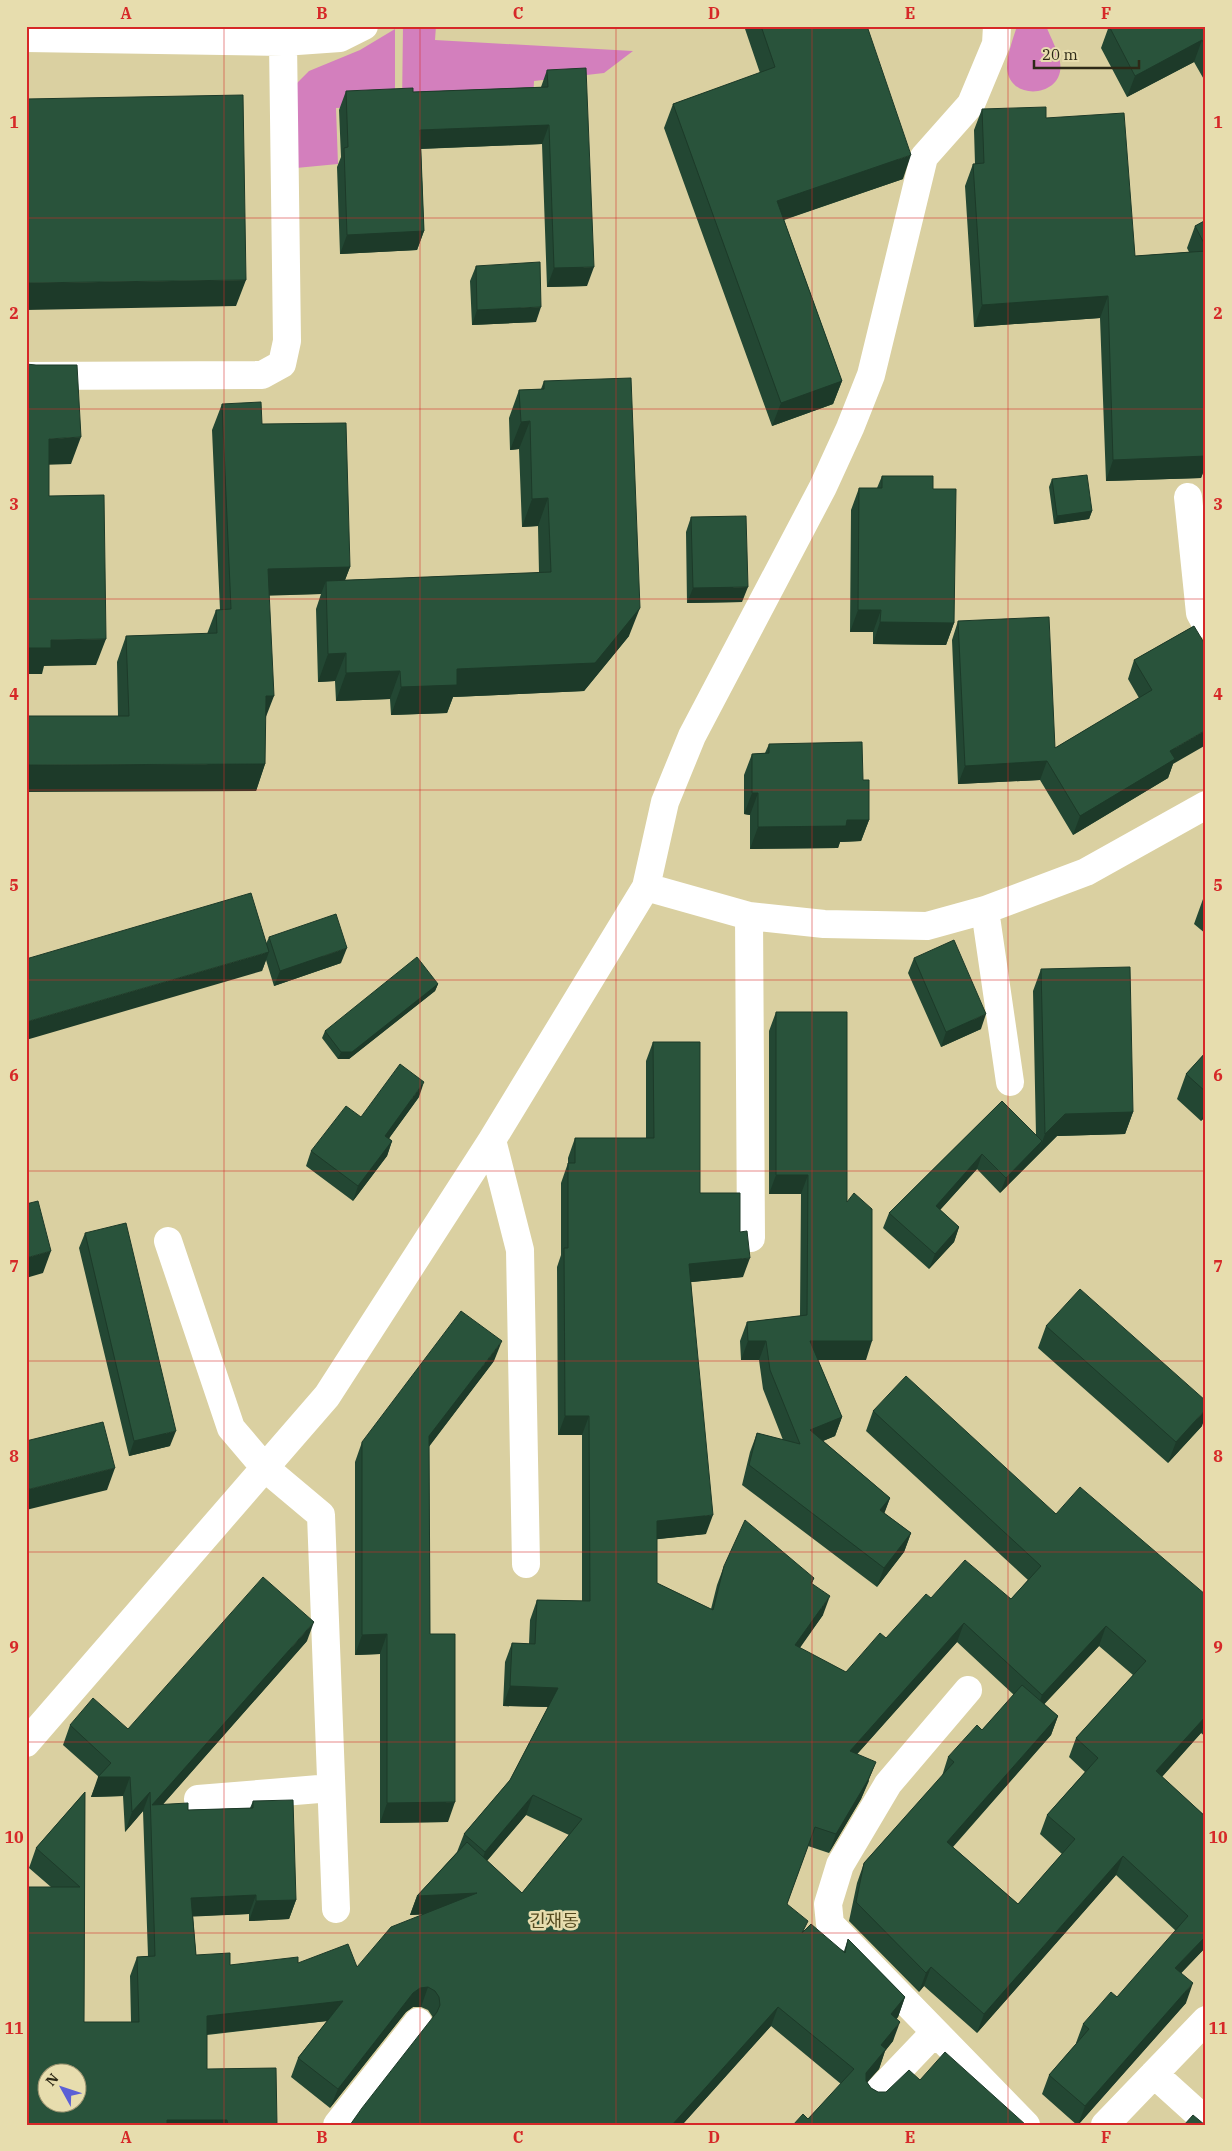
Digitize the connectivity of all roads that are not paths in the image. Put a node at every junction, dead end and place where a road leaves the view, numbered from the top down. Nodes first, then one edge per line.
1 (364, 26) edge
2 (997, 26) edge
3 (26, 38) edge
4 (283, 42) junction
5 (26, 376) edge
6 (1188, 497) dead end
7 (1206, 624) edge
8 (1206, 805) edge
9 (646, 887) junction
10 (985, 910) junction
11 (749, 916) junction
12 (1010, 1082) dead end
13 (492, 1140) junction
14 (751, 1238) dead end
15 (168, 1241) dead end
16 (266, 1468) junction
17 (526, 1564) dead end
18 (968, 1690) dead end
19 (26, 1743) edge
20 (331, 1788) junction
21 (198, 1799) dead end
22 (336, 1908) dead end
23 (1206, 2020) edge
24 (418, 2022) dead end
25 (935, 2032) junction
26 (1154, 2074) junction
27 (874, 2096) edge
28 (1206, 2121) edge
29 (337, 2125) edge
30 (1026, 2125) edge
31 (1105, 2125) edge

1 - 4 street
2 - 9 street
3 - 4 street
4 - 5 street
6 - 7 street
8 - 10 street
9 - 11 street
9 - 13 street
10 - 11 street
10 - 12 street
11 - 14 street
13 - 16 street
13 - 17 street
15 - 16 street
16 - 19 street
16 - 20 street
18 - 25 street
20 - 21 street
20 - 22 street
23 - 26 street
24 - 29 street
25 - 27 street
25 - 30 street
26 - 28 street
26 - 31 street

